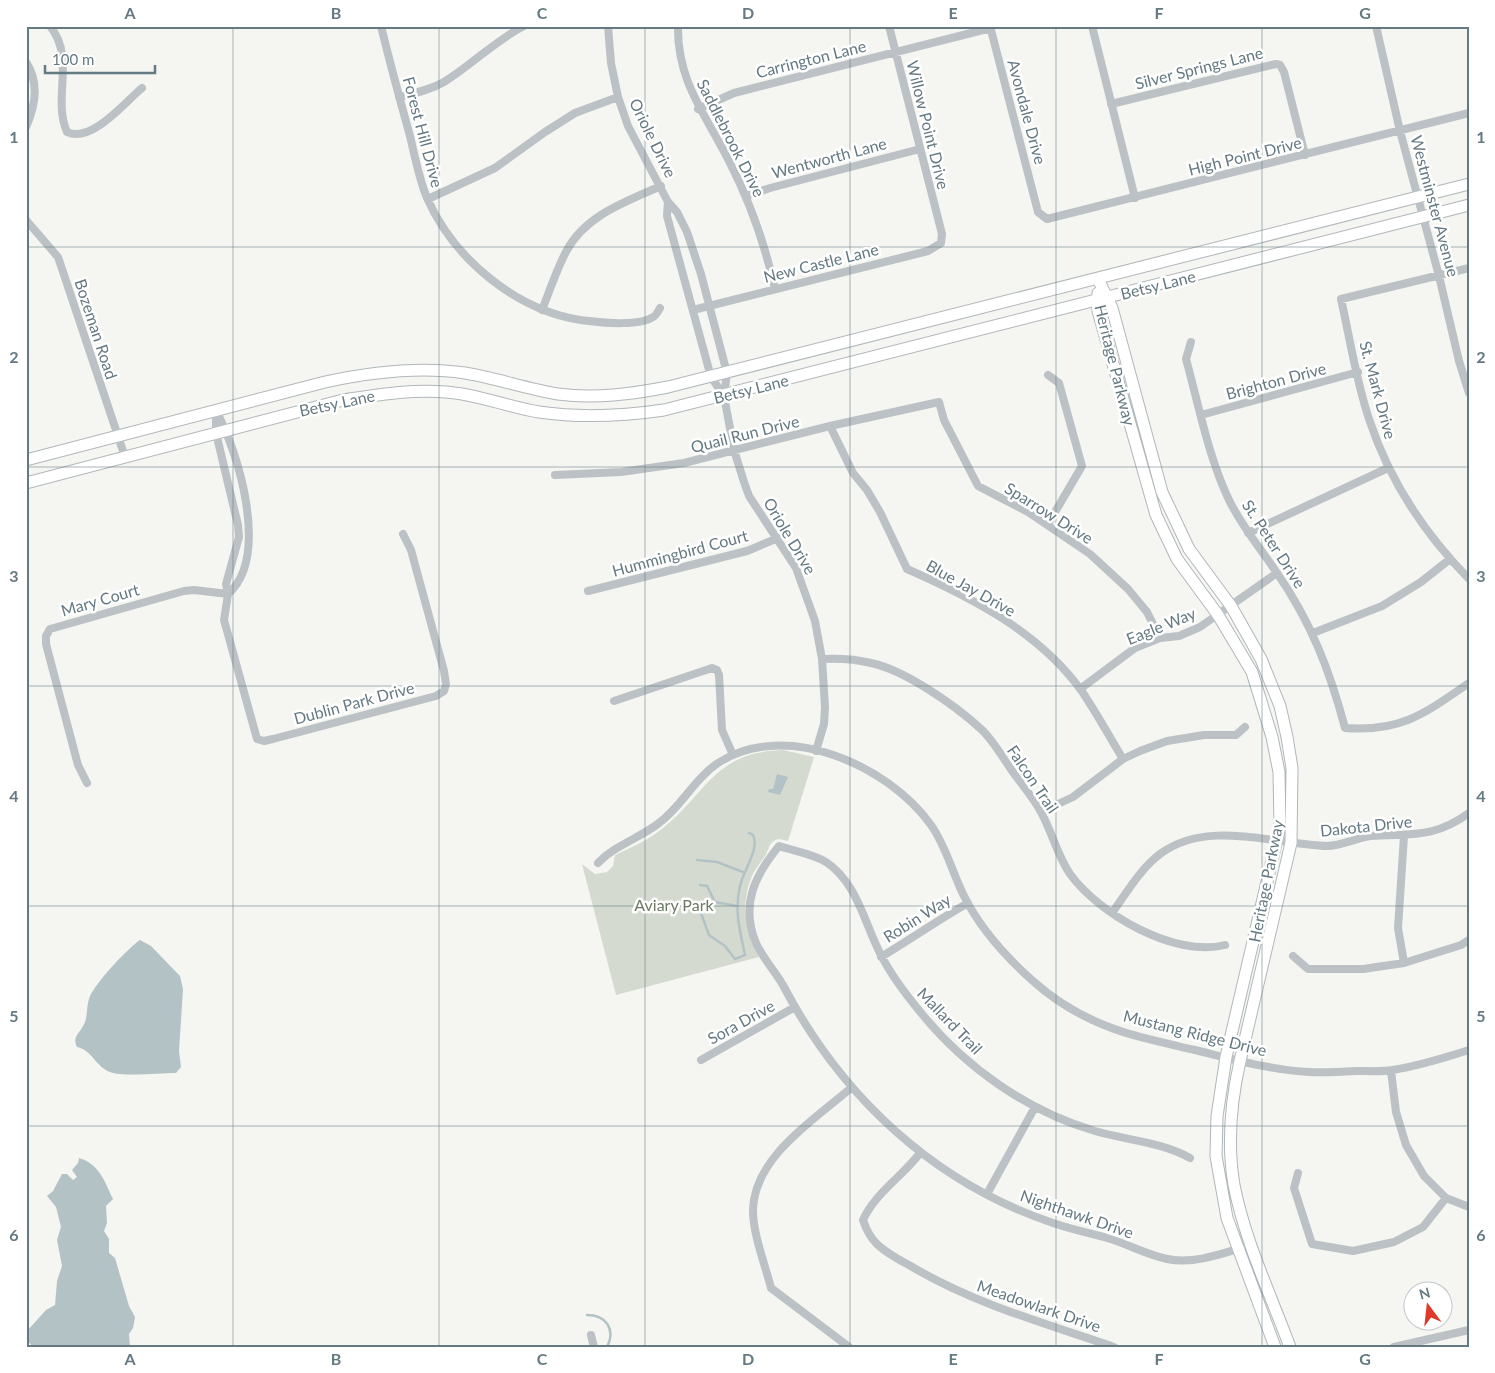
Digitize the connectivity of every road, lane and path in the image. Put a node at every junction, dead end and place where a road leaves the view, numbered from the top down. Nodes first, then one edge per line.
1 (50, 26) edge
2 (381, 26) edge
3 (524, 26) edge
4 (608, 26) edge
5 (678, 26) edge
6 (889, 26) edge
7 (1092, 26) edge
8 (1376, 26) edge
9 (990, 27) edge
10 (895, 52) junction
11 (26, 62) edge
12 (142, 88) dead end
13 (399, 97) junction
14 (618, 97) junction
15 (1111, 104) junction
16 (698, 109) junction
17 (1469, 113) edge
18 (26, 127) edge
19 (1400, 131) junction
20 (920, 149) junction
21 (1306, 155) junction
22 (1469, 184) edge
23 (661, 186) junction
24 (746, 196) junction
25 (1417, 197) junction
26 (1135, 198) junction
27 (428, 199) junction
28 (668, 202) junction
29 (1469, 205) edge
30 (1037, 206) joint
31 (1422, 216) junction
32 (26, 220) edge
33 (941, 230) joint
34 (1239, 243) junction
35 (1244, 263) junction
36 (1469, 268) edge
37 (1439, 276) junction
38 (1098, 278) junction
39 (776, 289) junction
40 (1103, 299) junction
41 (710, 306) junction
42 (660, 308) dead end
43 (542, 310) junction
44 (693, 310) junction
45 (1191, 342) dead end
46 (1358, 372) junction
47 (727, 373) junction
48 (1048, 375) dead end
49 (711, 377) junction
50 (1469, 393) edge
51 (724, 396) junction
52 (939, 402) joint
53 (216, 411) junction
54 (1201, 415) junction
55 (830, 426) junction
56 (221, 432) junction
57 (118, 437) junction
58 (734, 450) junction
59 (124, 457) junction
60 (26, 460) edge
61 (1388, 468) junction
62 (238, 472) junction
63 (227, 475) junction
64 (555, 475) dead end
65 (26, 483) edge
66 (1048, 524) junction
67 (239, 532) junction
68 (250, 533) junction
69 (1248, 533) junction
70 (403, 534) dead end
71 (778, 538) junction
72 (1450, 558) junction
73 (1278, 573) junction
74 (1469, 580) edge
75 (588, 591) dead end
76 (228, 594) junction
77 (1231, 606) junction
78 (1218, 615) junction
79 (1313, 634) junction
80 (1160, 638) junction
81 (822, 659) junction
82 (1469, 683) edge
83 (1080, 689) junction
84 (614, 701) dead end
85 (1245, 727) dead end
86 (816, 751) junction
87 (733, 755) junction
88 (1123, 759) junction
89 (87, 783) dead end
90 (1041, 812) junction
91 (1469, 813) edge
92 (1404, 836) junction
93 (1277, 842) junction
94 (1291, 843) junction
95 (779, 846) joint
96 (598, 863) dead end
97 (968, 903) junction
98 (1112, 913) junction
99 (1469, 940) edge
100 (1224, 945) dead end
101 (881, 956) junction
102 (1293, 956) dead end
103 (1404, 963) junction
104 (795, 1007) junction
105 (1469, 1050) edge
106 (1226, 1057) junction
107 (701, 1060) dead end
108 (1240, 1061) junction
109 (1391, 1071) junction
110 (850, 1088) junction
111 (1035, 1107) junction
112 (920, 1153) junction
113 (1190, 1158) dead end
114 (1298, 1173) dead end
115 (987, 1194) junction
116 (1446, 1198) junction
117 (1469, 1207) edge
118 (1250, 1245) junction
119 (1237, 1249) junction
120 (1469, 1330) edge
121 (591, 1336) dead end
122 (594, 1347) edge
123 (849, 1347) edge
124 (1114, 1347) edge
125 (1275, 1347) edge
126 (1290, 1347) edge
127 (1394, 1347) edge

1 - 12 street
2 - 13 street, Forest Hill Drive
3 - 13 street
4 - 14 street, Oriole Drive
5 - 16 street, Saddlebrook Drive
6 - 10 street, Willow Point Drive
7 - 15 street
8 - 19 street, Westminster Avenue
9 - 10 street, Carrington Lane
9 - 30 street, Avondale Drive
10 - 16 street, Carrington Lane
10 - 20 street, Willow Point Drive
11 - 18 street
13 - 27 street, Forest Hill Drive
14 - 23 street, Oriole Drive
14 - 27 street
15 - 21 street, Silver Springs Lane
15 - 26 street
16 - 24 street, Saddlebrook Drive
17 - 19 street, High Point Drive
19 - 21 street, High Point Drive
19 - 25 street, Westminster Avenue
20 - 24 street, Wentworth Lane
20 - 33 street, Willow Point Drive
21 - 26 street, High Point Drive
22 - 25 main road, Betsy Lane
23 - 28 street, Oriole Drive
23 - 43 street
24 - 39 street, Saddlebrook Drive
25 - 31 street, Westminster Avenue
25 - 34 main road, Betsy Lane
26 - 30 street, High Point Drive
27 - 43 street, Forest Hill Drive
28 - 41 street, Oriole Drive
28 - 44 street, Oriole Drive
29 - 31 main road, Betsy Lane
31 - 35 main road, Betsy Lane
31 - 37 street, Westminster Avenue
32 - 57 street, Bozeman Road
33 - 39 street, New Castle Lane
34 - 35 main road
34 - 38 main road, Betsy Lane
35 - 40 main road, Betsy Lane
36 - 37 street
37 - 46 street, St. Mark Drive
37 - 50 street, Westminster Avenue
38 - 40 main road, Heritage Parkway
38 - 47 main road, Betsy Lane
39 - 41 street, New Castle Lane
40 - 51 main road, Betsy Lane
40 - 77 main road, Heritage Parkway
40 - 78 main road, Heritage Parkway
41 - 44 street, New Castle Lane
41 - 47 street, Oriole Drive
42 - 43 street, Forest Hill Drive
44 - 49 street, Oriole Drive
45 - 54 street, St. Peter Drive
46 - 54 street, Brighton Drive
46 - 61 street, St. Mark Drive
47 - 49 main road, Betsy Lane
47 - 51 street, Oriole Drive
48 - 66 street
49 - 51 street, Oriole Drive
49 - 53 main road, Betsy Lane
51 - 56 main road, Betsy Lane
51 - 58 street, Oriole Drive
52 - 55 street, Quail Run Drive
52 - 66 street, Sparrow Drive
53 - 56 street, Dublin Park Drive
53 - 57 main road, Betsy Lane
54 - 69 street, St. Peter Drive
55 - 58 street, Quail Run Drive
55 - 83 street, Blue Jay Drive
56 - 59 main road, Betsy Lane
56 - 62 street, Dublin Park Drive
56 - 63 street, Dublin Park Drive
57 - 59 street, Bozeman Road
57 - 60 main road, Betsy Lane
58 - 64 street, Quail Run Drive
58 - 71 street, Oriole Drive
59 - 65 main road, Betsy Lane
61 - 69 street
61 - 72 street, St. Mark Drive
62 - 63 street
62 - 68 street, Dublin Park Drive
63 - 67 street, Dublin Park Drive
66 - 80 street, Sparrow Drive
67 - 68 street
67 - 76 street, Dublin Park Drive
68 - 76 street, Dublin Park Drive
69 - 73 street, St. Peter Drive
70 - 76 street, Dublin Park Drive
71 - 75 street, Hummingbird Court
71 - 81 street, Oriole Drive
72 - 74 street, St. Mark Drive
72 - 79 street
73 - 77 street, Eagle Way
73 - 79 street, St. Peter Drive
76 - 89 street, Mary Court
77 - 78 street, Eagle Way
77 - 94 main road, Heritage Parkway
78 - 80 street, Eagle Way
78 - 93 main road, Heritage Parkway
79 - 82 street, St. Peter Drive
80 - 83 street, Eagle Way
81 - 86 street, Oriole Drive
81 - 90 street, Falcon Trail
83 - 88 street, Blue Jay Drive
84 - 87 street
85 - 88 street
86 - 87 street, Mustang Ridge Drive
86 - 97 street, Mustang Ridge Drive
87 - 96 street, Mustang Ridge Drive
88 - 90 street
90 - 98 street, Falcon Trail
91 - 92 street, Dakota Drive
92 - 94 street, Dakota Drive
92 - 103 street
93 - 94 street, Dakota Drive
93 - 98 street, Dakota Drive
93 - 106 main road, Heritage Parkway
94 - 108 main road, Heritage Parkway
95 - 101 street, Mallard Trail
95 - 104 street, Nighthawk Drive
97 - 101 street, Robin Way
97 - 106 street, Mustang Ridge Drive
98 - 100 street, Falcon Trail
99 - 103 street
101 - 111 street, Mallard Trail
102 - 103 street
104 - 107 street, Sora Drive
104 - 110 street, Nighthawk Drive
105 - 109 street, Mustang Ridge Drive
106 - 108 street, Mustang Ridge Drive
106 - 119 main road, Heritage Parkway
108 - 109 street, Mustang Ridge Drive
108 - 118 main road, Heritage Parkway
109 - 116 street
110 - 112 street, Nighthawk Drive
110 - 123 street
111 - 113 street, Mallard Trail
111 - 115 street
112 - 115 street, Nighthawk Drive
112 - 124 street, Meadowlark Drive
114 - 116 street
115 - 119 street, Nighthawk Drive
116 - 117 street
118 - 119 street, Nighthawk Drive
118 - 126 main road, Heritage Parkway
119 - 125 main road, Heritage Parkway
120 - 127 street
121 - 122 street

